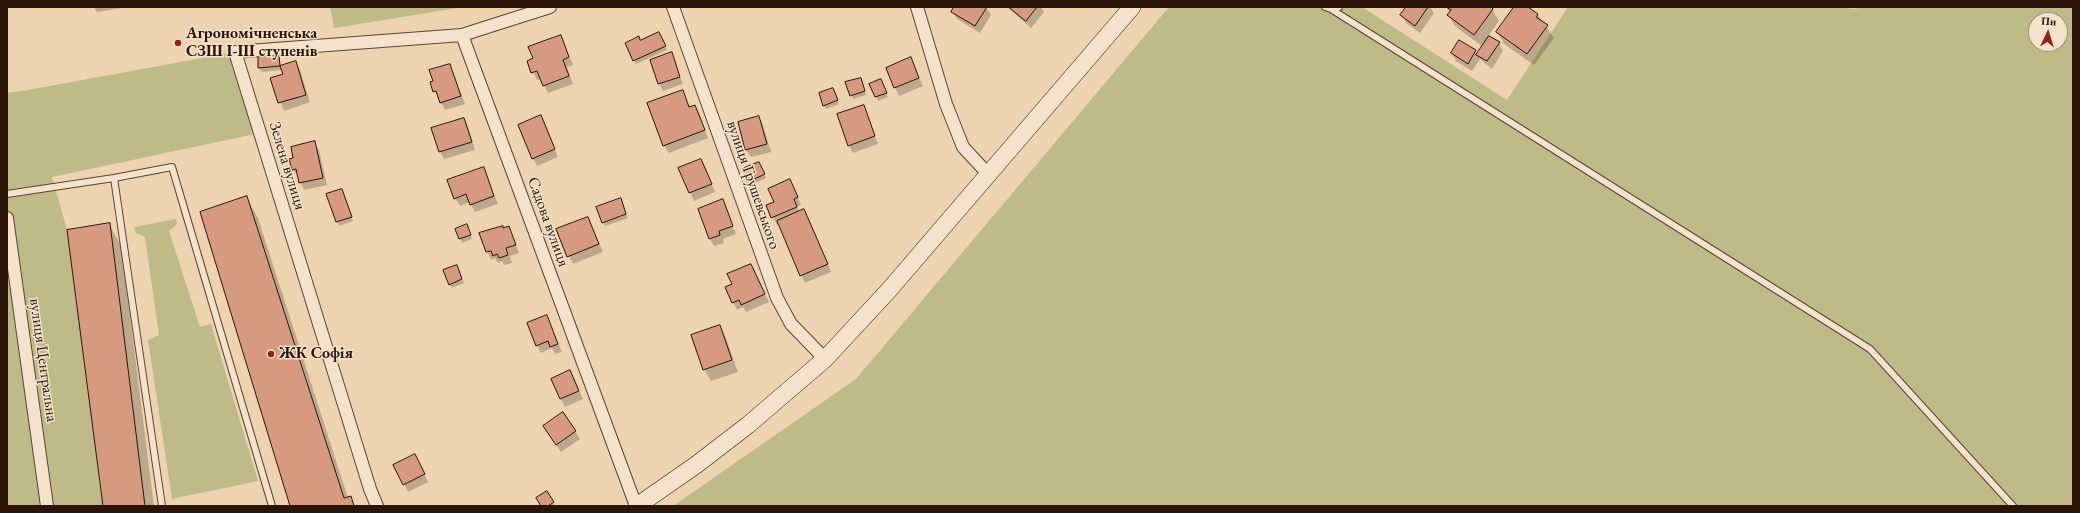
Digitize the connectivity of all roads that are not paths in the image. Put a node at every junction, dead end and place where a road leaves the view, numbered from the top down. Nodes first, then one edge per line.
1 (550, 7) edge
2 (673, 7) edge
3 (917, 7) edge
4 (1132, 7) edge
5 (1339, 7) edge
6 (1328, 8) edge
7 (462, 35) junction
8 (989, 175) junction
9 (114, 178) junction
10 (7, 194) edge
11 (7, 218) edge
12 (825, 359) junction
13 (47, 506) edge
14 (162, 506) edge
15 (272, 506) edge
16 (377, 506) edge
17 (636, 506) edge
18 (2014, 506) edge

1 - 7 street
2 - 12 street, вулиця Грушевського
3 - 8 street
4 - 8 main road
5 - 6 lane
6 - 18 lane
7 - 16 street, Зелена вулиця
7 - 17 street, Садова вулиця
8 - 12 main road
9 - 10 lane
9 - 14 lane
9 - 15 lane
11 - 13 street, вулиця Центральна
12 - 17 main road

